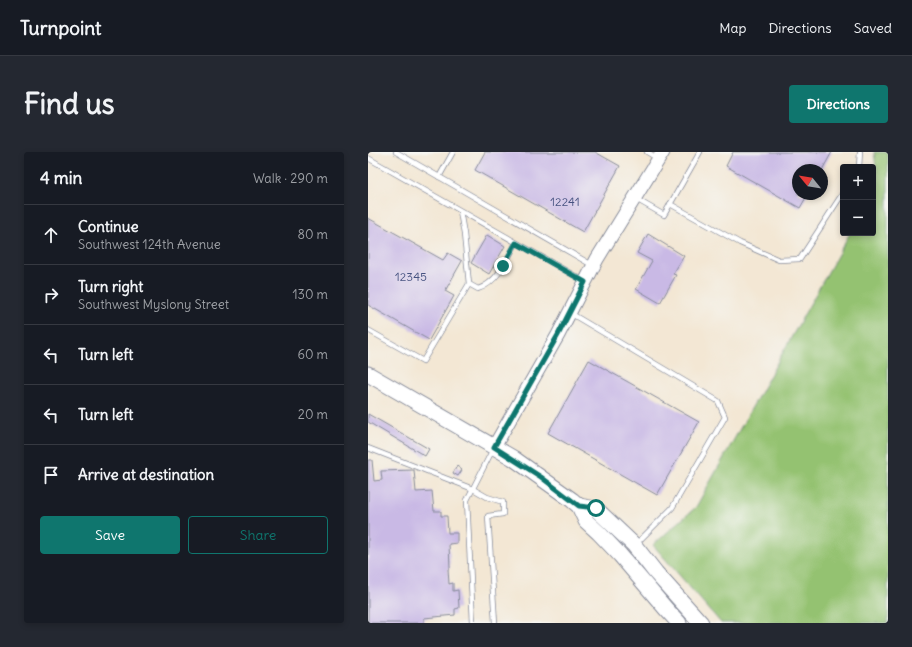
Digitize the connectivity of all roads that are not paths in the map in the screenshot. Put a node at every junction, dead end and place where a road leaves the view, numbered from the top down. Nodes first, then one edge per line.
1 (396, 152) edge
2 (453, 152) edge
3 (647, 152) edge
4 (700, 152) edge
5 (860, 152) edge
6 (661, 156) edge
7 (368, 158) edge
8 (859, 164) edge
9 (439, 177) junction
10 (634, 198) junction
11 (840, 198) edge
12 (670, 204) junction
13 (460, 211) junction
14 (516, 243) junction
15 (594, 266) junction
16 (585, 282) junction
17 (469, 284) junction
18 (570, 312) junction
19 (368, 330) edge
20 (368, 374) edge
21 (494, 447) junction
22 (368, 448) edge
23 (472, 489) junction
24 (579, 506) junction
25 (634, 545) junction
26 (473, 623) edge
27 (494, 623) edge
28 (679, 623) edge
29 (701, 623) edge

1 - 9 lane
2 - 9 lane
3 - 6 lane
4 - 12 lane
5 - 8 lane
6 - 10 street
7 - 13 lane
9 - 15 lane
10 - 12 lane
10 - 15 street
11 - 12 lane
13 - 14 lane
13 - 17 lane
14 - 16 lane
14 - 17 lane
15 - 16 street
16 - 18 street
17 - 19 lane
18 - 21 street
18 - 25 lane
20 - 21 main road
21 - 23 lane
21 - 24 main road
22 - 23 lane
23 - 26 lane
23 - 27 lane
24 - 25 main road
24 - 28 main road
25 - 29 main road

